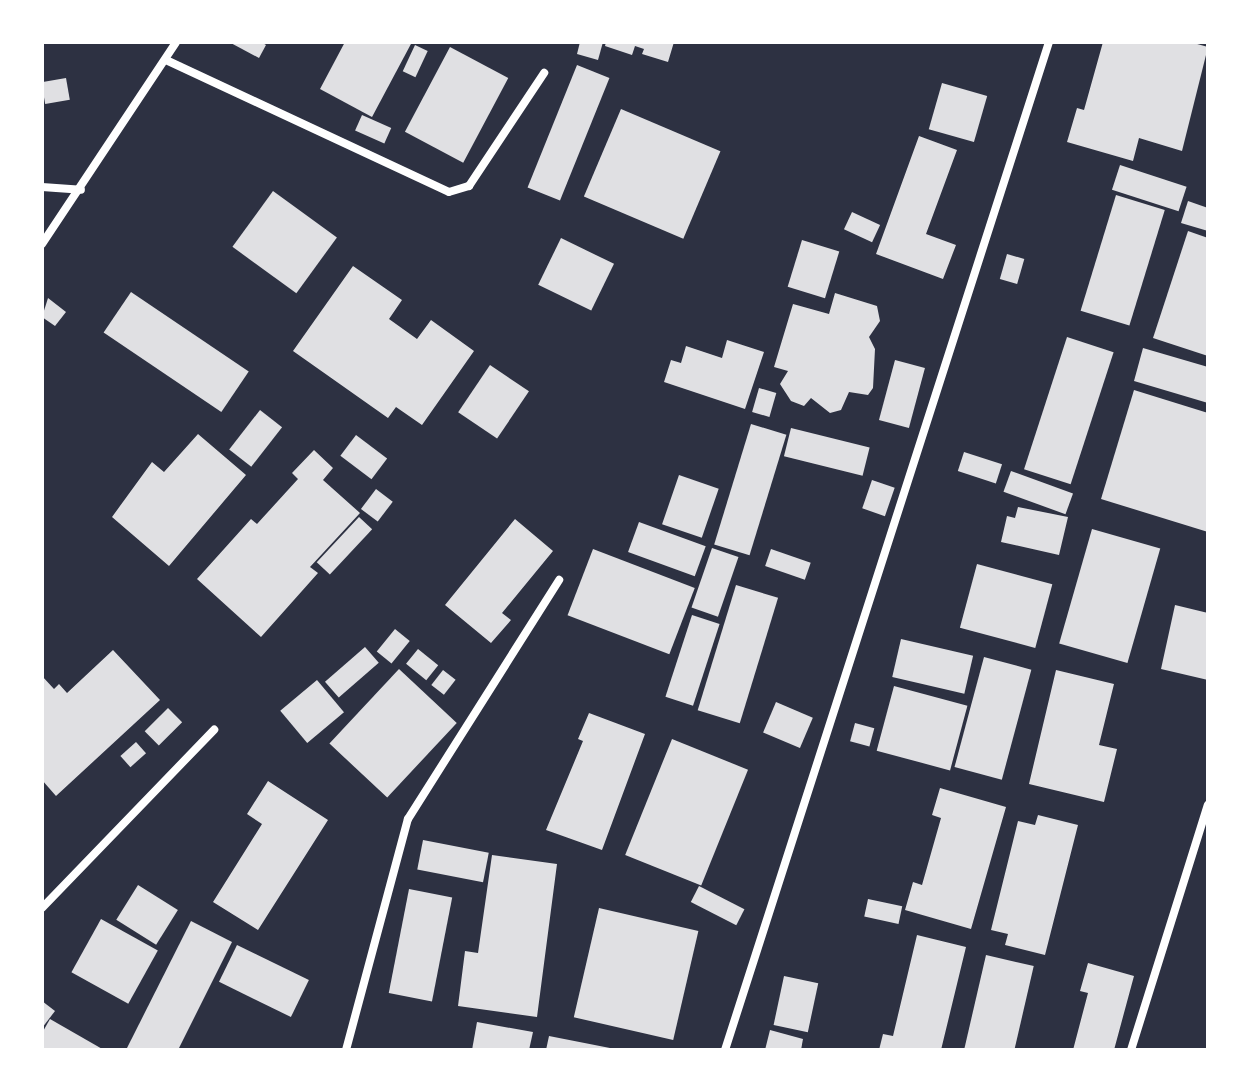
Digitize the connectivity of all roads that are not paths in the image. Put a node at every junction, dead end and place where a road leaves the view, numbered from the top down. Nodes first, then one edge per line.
1 (176, 42) edge
2 (1049, 42) edge
3 (166, 60) junction
4 (544, 73) dead end
5 (42, 187) edge
6 (81, 190) junction
7 (42, 244) edge
8 (559, 580) dead end
9 (214, 730) dead end
10 (1208, 805) edge
11 (42, 908) edge
12 (346, 1050) edge
13 (725, 1050) edge
14 (1131, 1050) edge

1 - 3 street
2 - 13 street
3 - 4 street
3 - 6 street
5 - 6 street
6 - 7 street
8 - 12 street
9 - 11 street
10 - 14 street

